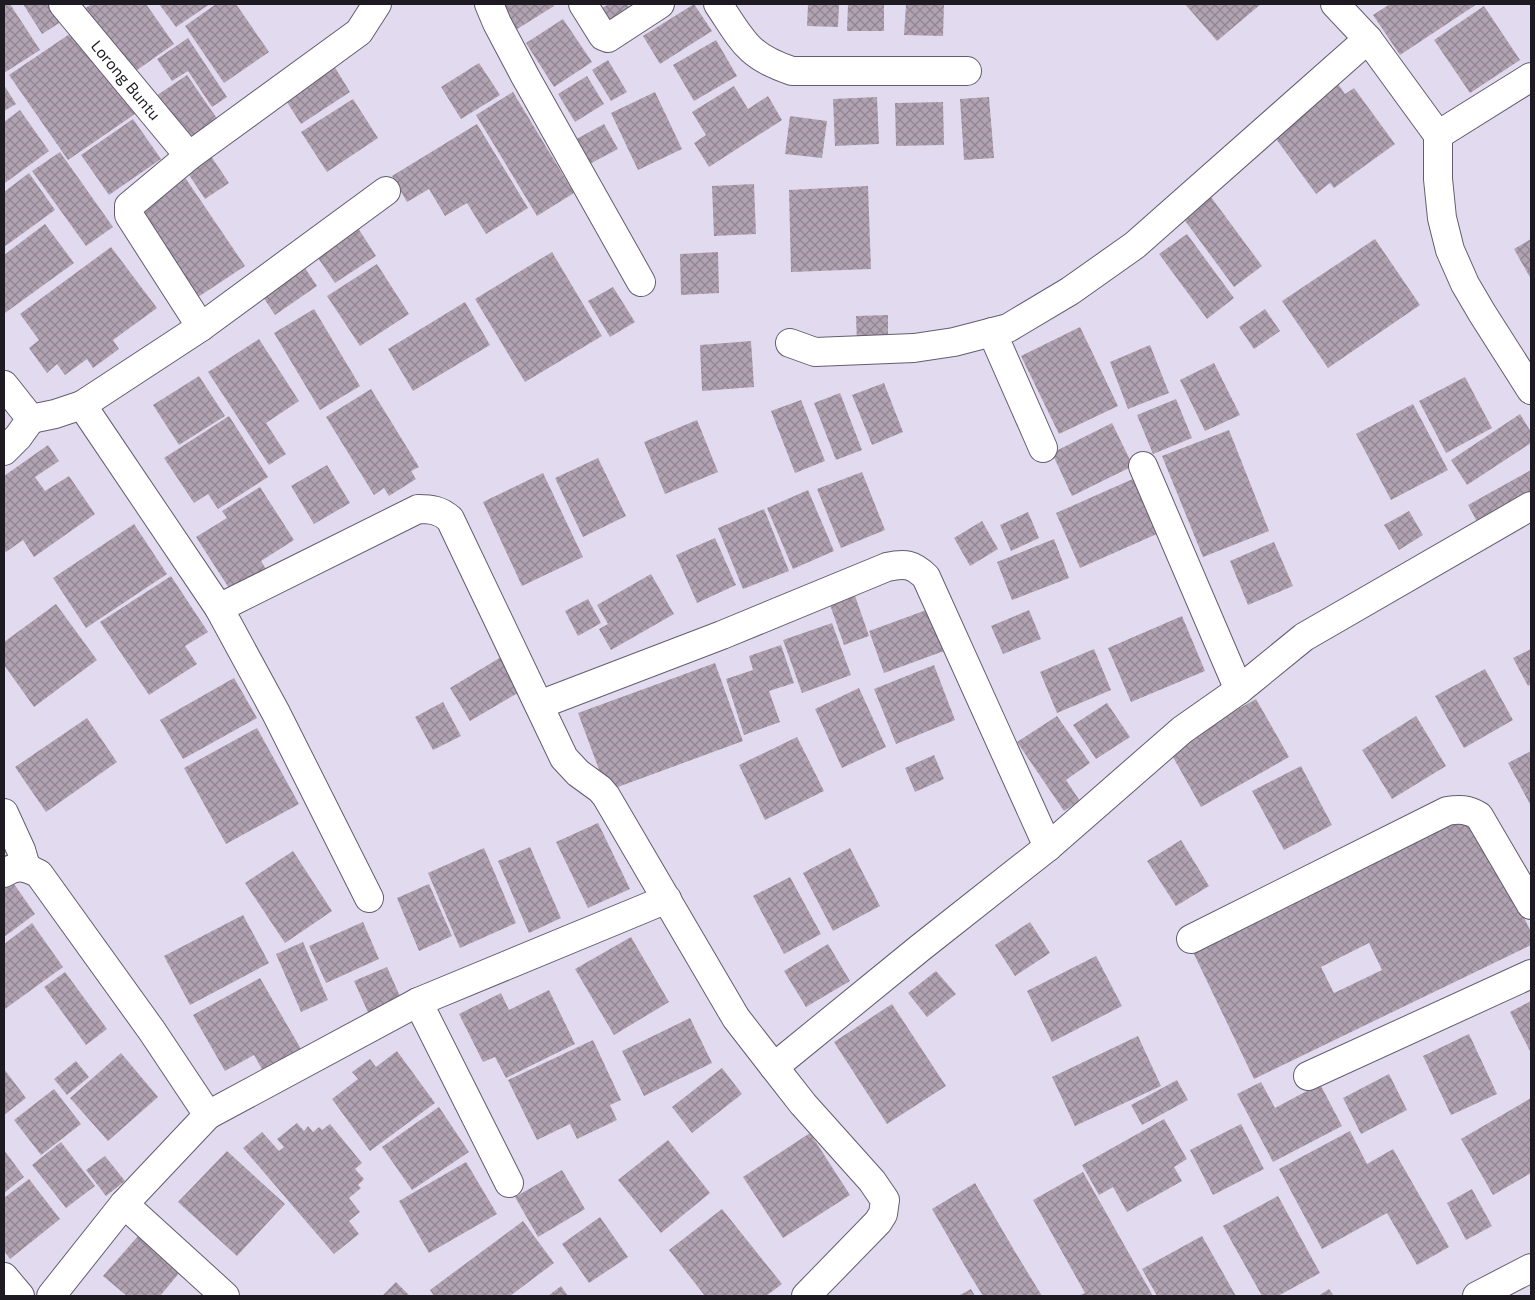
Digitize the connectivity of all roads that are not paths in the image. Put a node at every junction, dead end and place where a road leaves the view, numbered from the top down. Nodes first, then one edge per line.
1 (63, 4) edge
2 (378, 4) edge
3 (489, 4) edge
4 (584, 4) edge
5 (660, 4) edge
6 (718, 4) edge
7 (1335, 4) edge
8 (1368, 39) junction
9 (967, 71) dead end
10 (1531, 77) edge
11 (1438, 135) junction
12 (189, 156) junction
13 (386, 191) dead end
14 (641, 282) dead end
15 (201, 327) junction
16 (992, 332) junction
17 (790, 343) dead end
18 (4, 385) edge
19 (1531, 390) edge
20 (82, 405) junction
21 (31, 419) junction
22 (1043, 448) dead end
23 (4, 452) edge
24 (1143, 466) dead end
25 (1531, 506) edge
26 (219, 608) junction
27 (1239, 690) junction
28 (539, 705) junction
29 (4, 813) edge
30 (1048, 847) junction
31 (15, 870) edge
32 (369, 898) dead end
33 (667, 899) junction
34 (1531, 905) edge
35 (1191, 939) dead end
36 (1531, 974) edge
37 (418, 1002) junction
38 (774, 1068) junction
39 (1308, 1076) dead end
40 (208, 1116) junction
41 (509, 1183) dead end
42 (124, 1204) junction
43 (1531, 1268) edge
44 (4, 1276) edge
45 (20, 1296) edge
46 (51, 1296) edge
47 (225, 1296) edge
48 (806, 1296) edge
49 (1477, 1296) edge

1 - 12 street, Lorong Buntu
2 - 12 street
3 - 14 street
4 - 5 street
6 - 9 street
7 - 8 street
8 - 11 street
8 - 16 street
10 - 11 street
11 - 19 street
12 - 15 street
13 - 15 street
15 - 20 street
16 - 17 street
16 - 22 street
18 - 21 street
20 - 21 street
20 - 26 street
21 - 23 street
24 - 27 street
25 - 27 street
26 - 28 street
26 - 32 street
27 - 30 street
28 - 30 street
28 - 33 street
29 - 31 street
30 - 38 street
31 - 40 street
33 - 37 street
33 - 38 street
34 - 35 street
36 - 39 street
37 - 40 street
37 - 41 street
38 - 48 street
40 - 42 street
42 - 46 street
42 - 47 street
43 - 49 street
44 - 45 street

